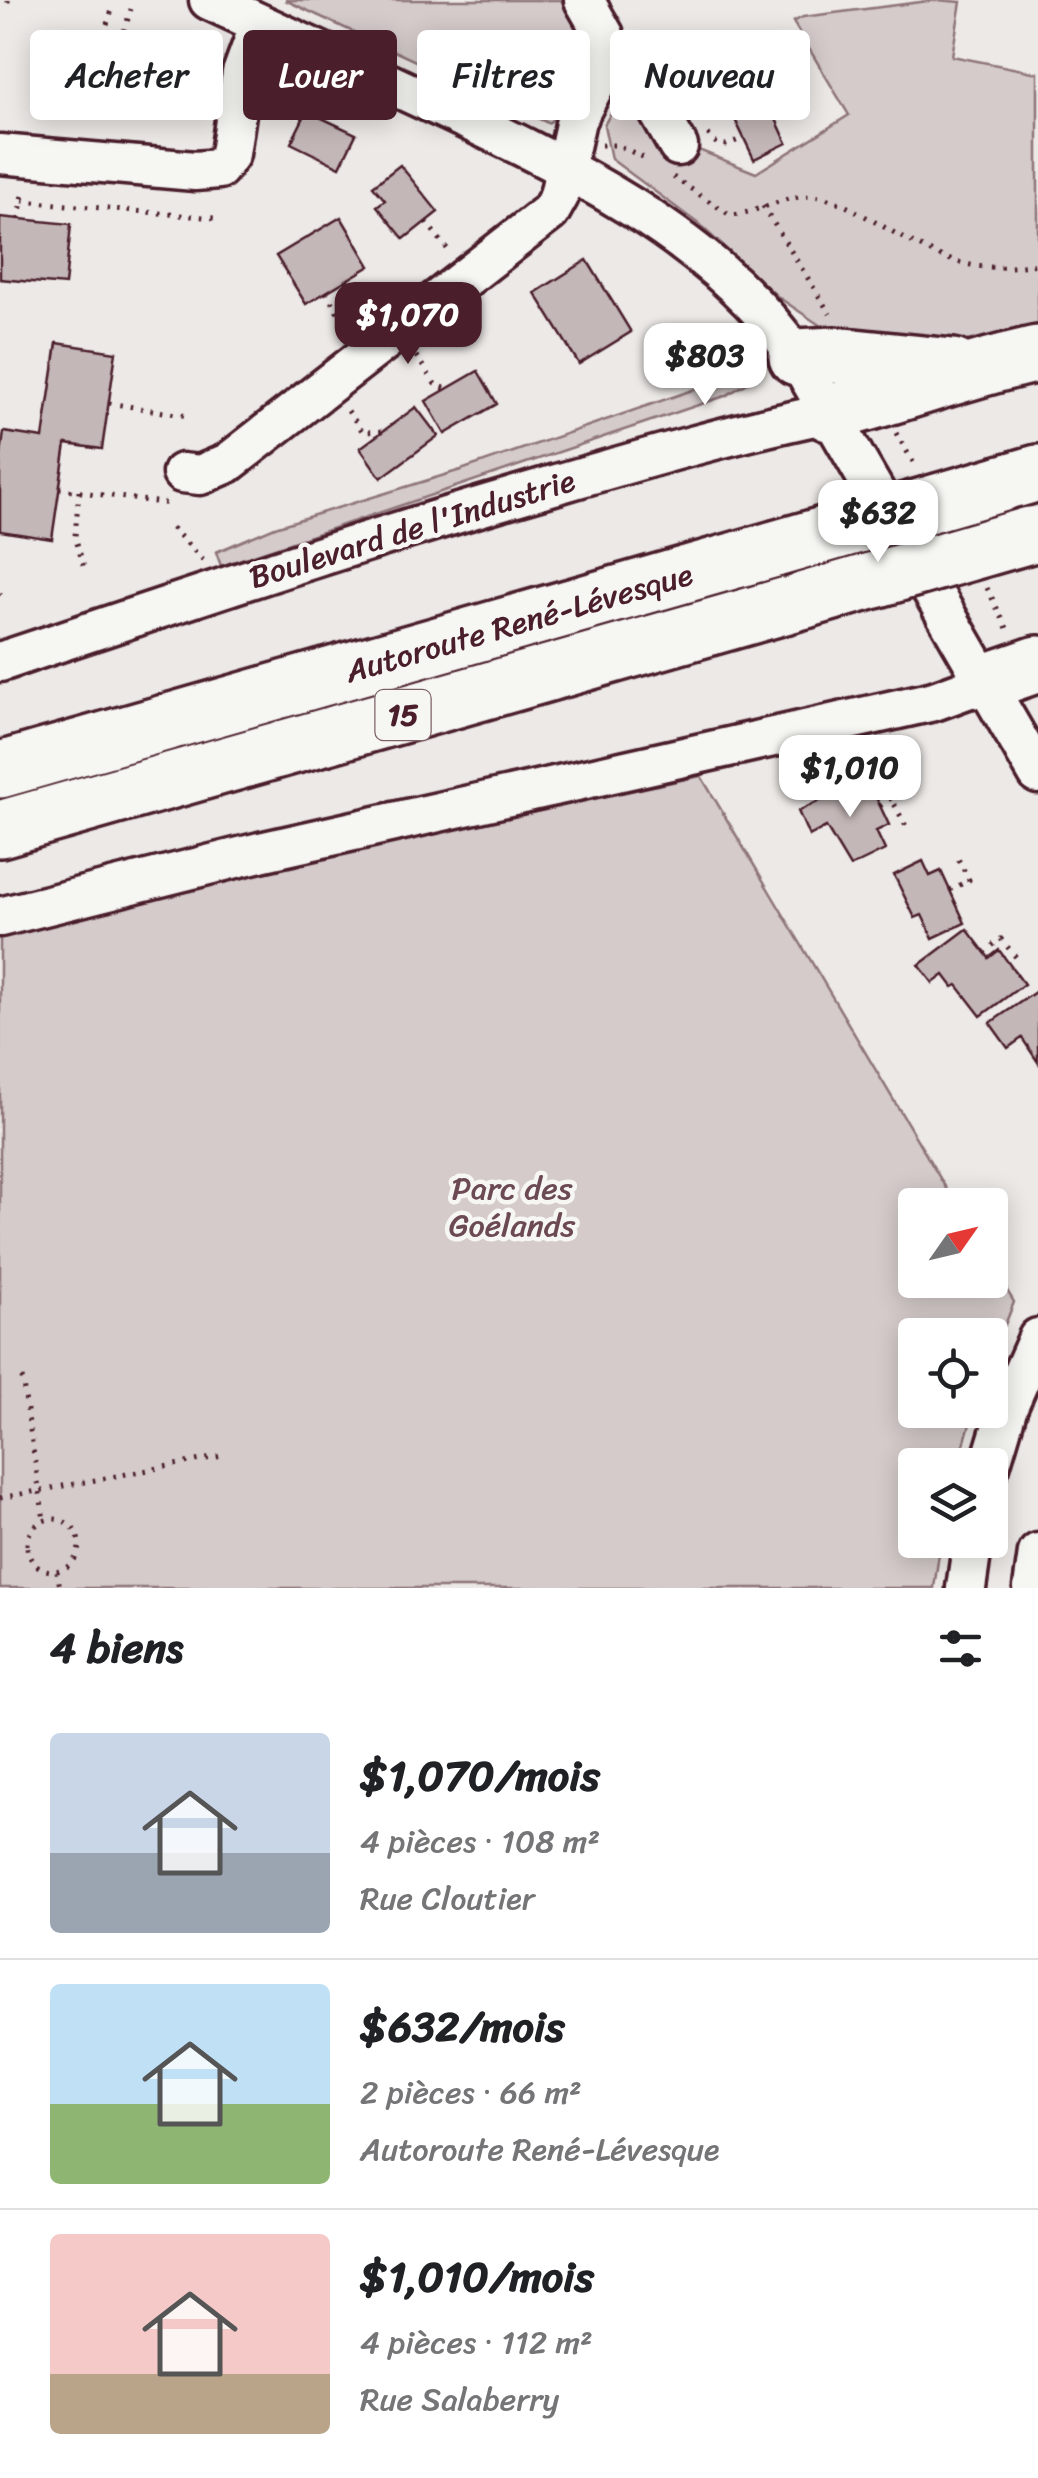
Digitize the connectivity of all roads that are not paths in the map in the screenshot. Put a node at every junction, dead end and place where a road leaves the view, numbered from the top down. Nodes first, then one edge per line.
1 (209, 0) edge
2 (584, 0) edge
3 (260, 24) junction
4 (610, 56) joint
5 (653, 120) edge
6 (0, 154) edge
7 (666, 160) road end
8 (565, 168) junction
9 (818, 342) junction
10 (1038, 354) edge
11 (970, 368) junction
12 (828, 414) junction
13 (1019, 479) edge
14 (180, 489) road end
15 (1034, 534) edge
16 (0, 662) edge
17 (1038, 664) edge
18 (986, 682) junction
19 (0, 770) edge
20 (1038, 774) edge
21 (0, 829) edge
22 (0, 917) edge
23 (1038, 1338) edge
24 (996, 1448) edge
25 (1038, 1553) edge
26 (970, 1558) edge
27 (966, 1588) edge
28 (1033, 1588) edge

1 - 3 street
2 - 4 street
3 - 6 street
3 - 8 street
4 - 8 street
5 - 7 street
8 - 9 street
8 - 14 street
9 - 11 highway
9 - 12 street
10 - 11 highway
11 - 12 highway
12 - 16 street, Boulevard de l'Industrie
12 - 18 street
13 - 19 highway, Autoroute René-Lévesque / 15, bridge
15 - 21 highway, Autoroute René-Lévesque / 15, bridge
17 - 18 highway
18 - 20 street
18 - 22 street
23 - 24 street
25 - 28 street
26 - 27 street

